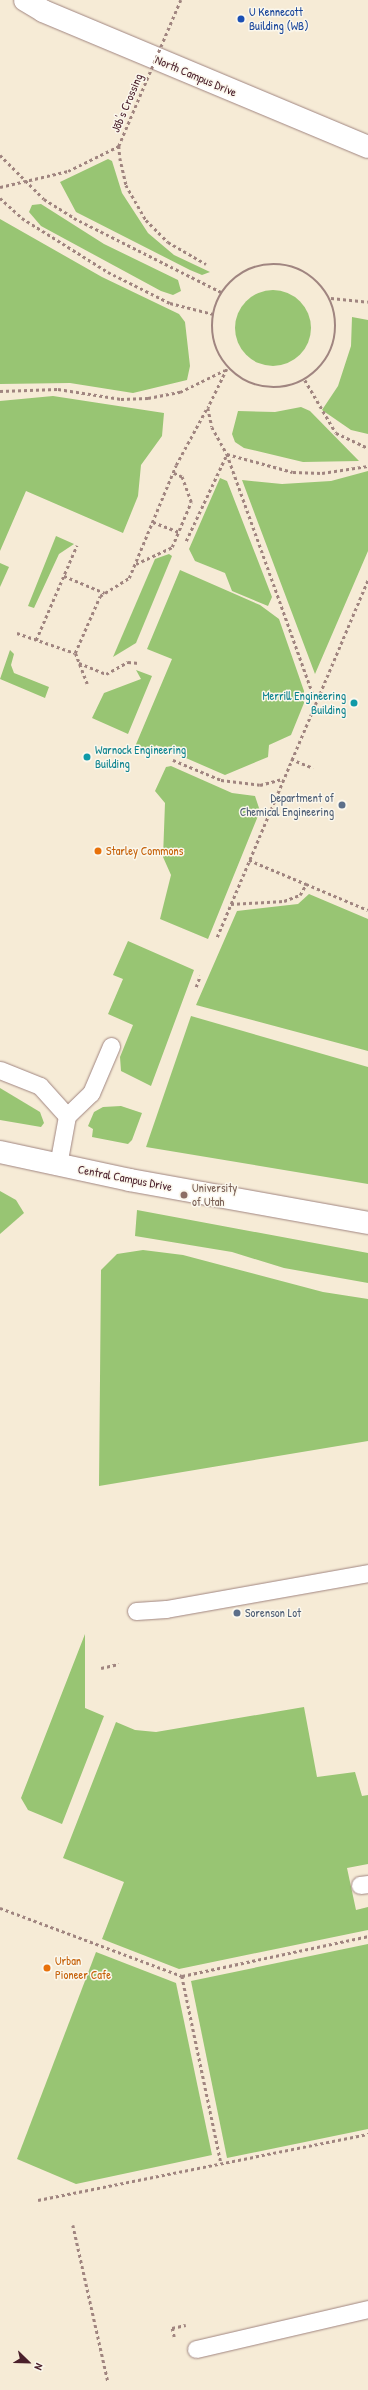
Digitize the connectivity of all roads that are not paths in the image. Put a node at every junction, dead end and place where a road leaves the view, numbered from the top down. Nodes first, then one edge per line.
1 (25, 0) edge
2 (368, 147) edge
3 (111, 1046) dead end
4 (0, 1070) edge
5 (67, 1116) junction
6 (0, 1152) edge
7 (58, 1165) junction
8 (368, 1223) edge
9 (368, 1573) edge
10 (136, 1611) dead end
11 (368, 2309) edge
12 (196, 2349) dead end

1 - 2 street, North Campus Drive
3 - 5 lane
4 - 5 lane
5 - 7 lane
6 - 7 street, Central Campus Drive
7 - 8 street, Central Campus Drive
9 - 10 lane
11 - 12 lane

